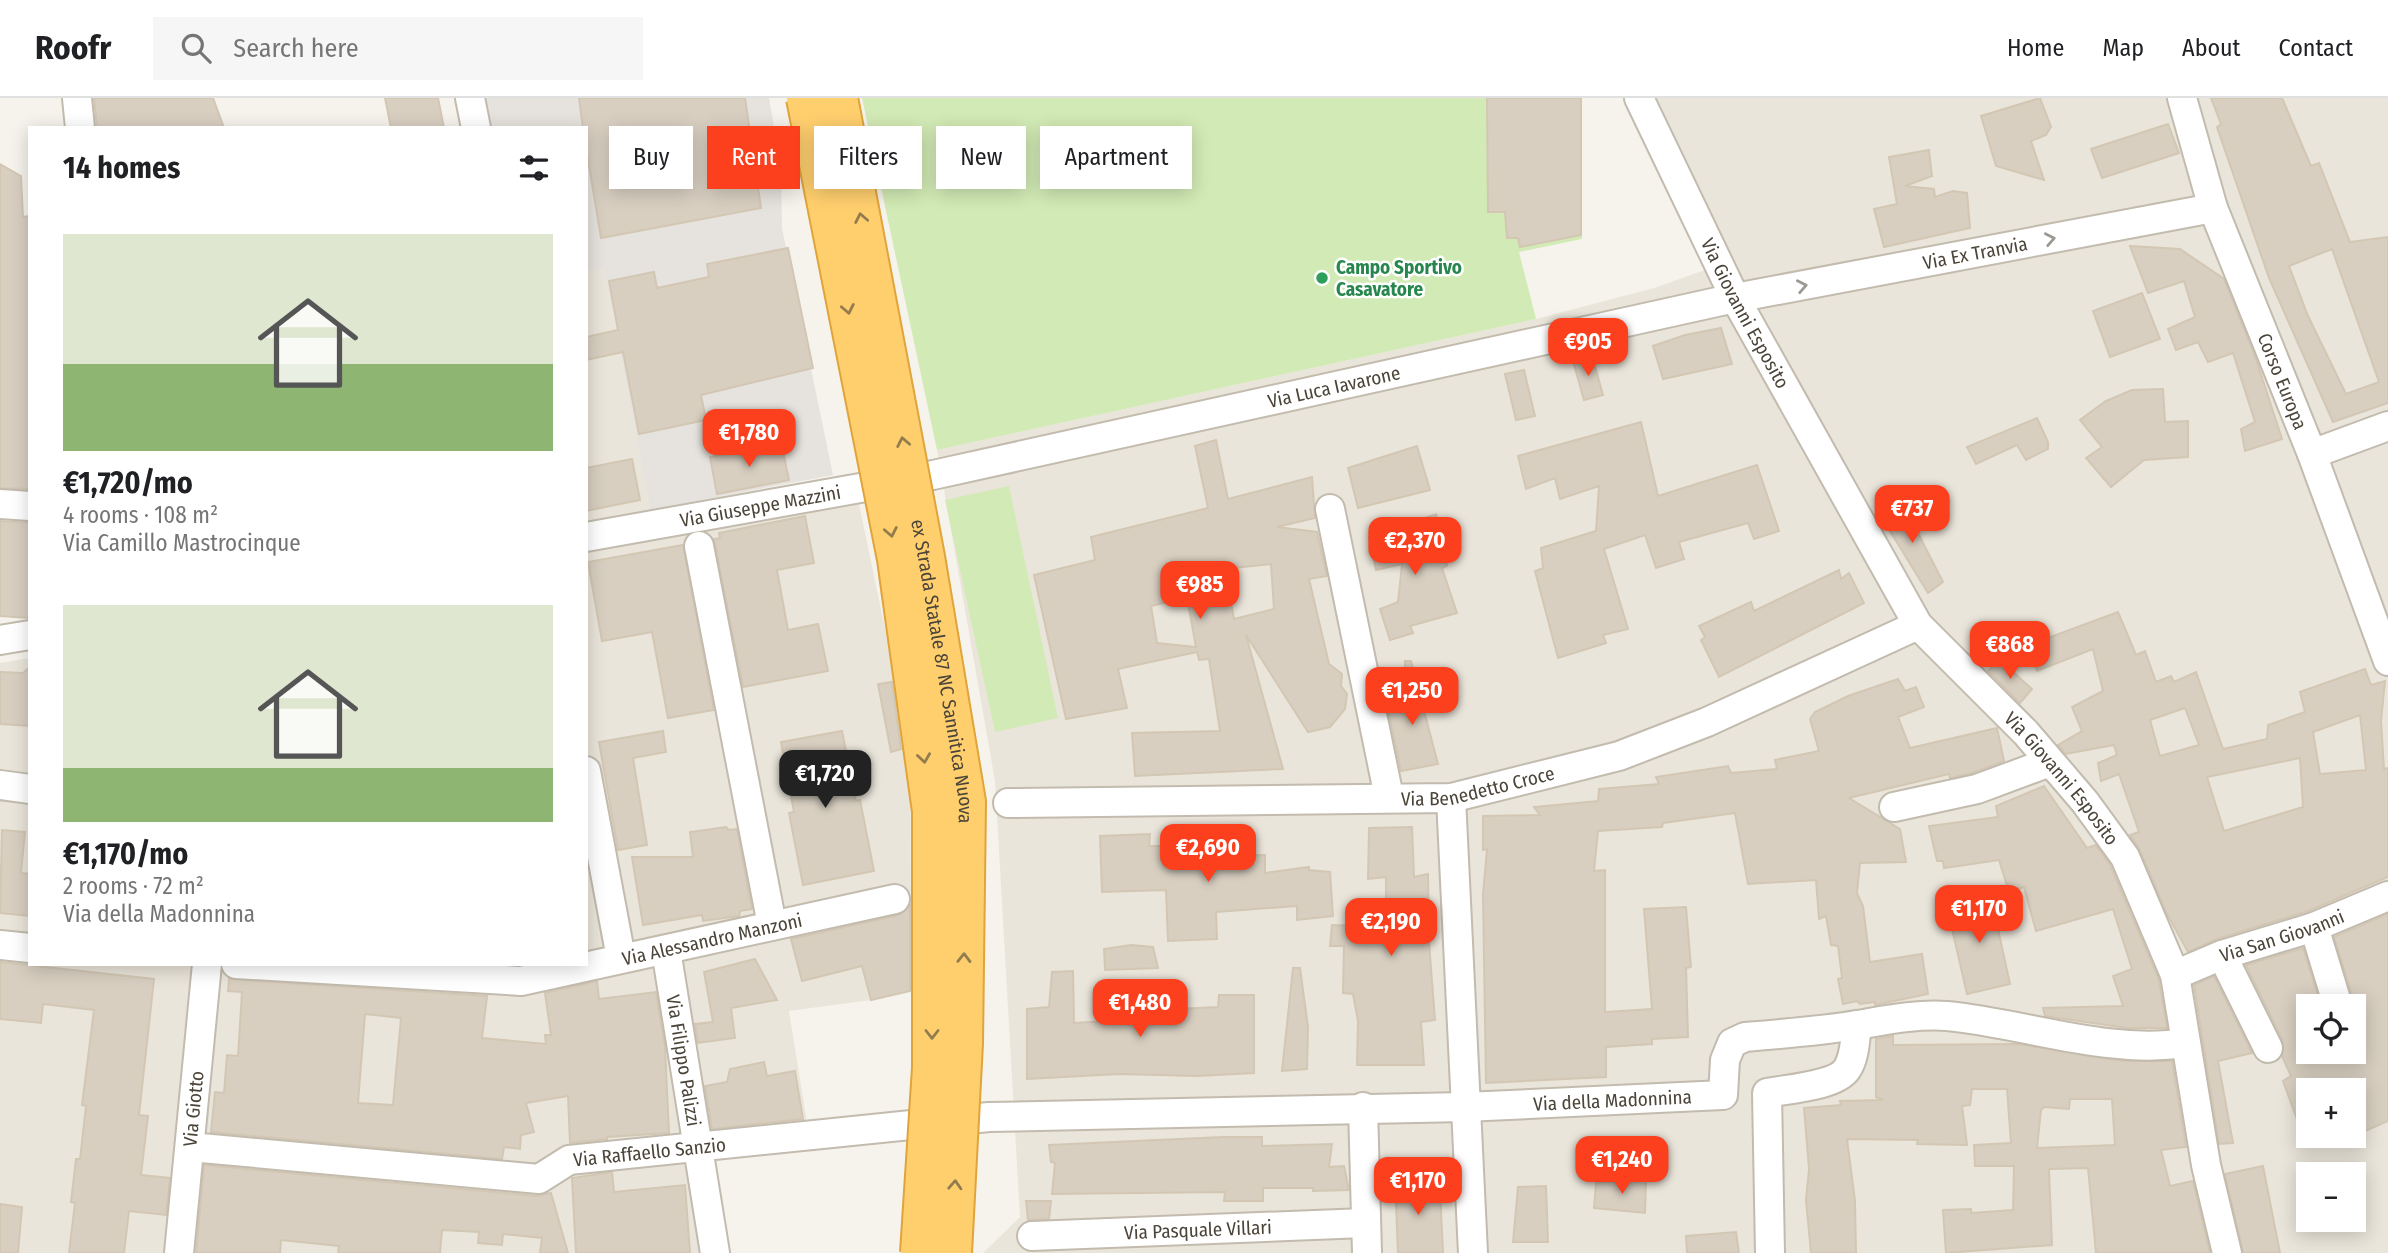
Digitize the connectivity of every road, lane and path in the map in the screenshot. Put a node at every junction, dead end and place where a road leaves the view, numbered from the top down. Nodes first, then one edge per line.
1 (77, 98) edge
2 (470, 98) edge
3 (806, 98) edge
4 (838, 98) edge
5 (1639, 98) edge
6 (2182, 98) edge
7 (80, 126) edge
8 (476, 126) edge
9 (2213, 208) junction
10 (1735, 298) junction
11 (2388, 426) edge
12 (2312, 454) junction
13 (933, 475) joint
14 (0, 504) edge
15 (28, 506) edge
16 (1330, 509) dead end
17 (588, 537) edge
18 (699, 546) dead end
19 (1918, 625) junction
20 (28, 635) edge
21 (0, 640) edge
22 (2388, 661) edge
23 (2050, 762) junction
24 (0, 785) edge
25 (28, 789) edge
26 (588, 793) edge
27 (1389, 797) junction
28 (1451, 798) junction
29 (1008, 803) dead end
30 (1894, 807) dead end
31 (592, 837) edge
32 (2388, 896) edge
33 (895, 899) dead end
34 (772, 925) junction
35 (2314, 927) junction
36 (0, 945) edge
37 (28, 947) edge
38 (666, 950) junction
39 (2222, 956) junction
40 (621, 958) junction
41 (207, 966) edge
42 (270, 966) edge
43 (587, 966) edge
44 (588, 966) edge
45 (2175, 975) junction
46 (2335, 994) edge
47 (1857, 1025) junction
48 (2185, 1043) junction
49 (2268, 1048) dead end
50 (1767, 1093) junction
51 (1723, 1095) junction
52 (1363, 1107) junction
53 (1465, 1107) junction
54 (989, 1117) joint
55 (190, 1147) junction
56 (697, 1148) junction
57 (1365, 1223) junction
58 (1032, 1236) dead end
59 (179, 1253) edge
60 (715, 1253) edge
61 (920, 1253) edge
62 (952, 1253) edge
63 (1367, 1253) edge
64 (1473, 1253) edge
65 (1770, 1253) edge
66 (2227, 1253) edge

1 - 7 street
2 - 8 street
3 -> 61 highway, ex Strada Statale 87 NC Sannitica Nuova, bridge
62 -> 4 highway, ex Strada Statale 87 NC Sannitica Nuova, bridge
5 - 10 street, Via Giovanni Esposito
6 - 9 street, Corso Europa
10 -> 9 street, Via Ex Tranvia
9 - 12 street, Corso Europa
10 - 13 street, Via Luca Iavarone
10 - 19 street, Via Giovanni Esposito
11 - 12 street
12 - 22 street, Corso Europa
13 - 17 street, Via Giuseppe Mazzini
14 - 15 street
16 - 27 street
18 - 34 street
19 - 23 street, Via Giovanni Esposito
19 - 28 street, Via Benedetto Croce
20 - 21 street
23 - 30 street
23 - 45 street, Via Giovanni Esposito
24 - 25 street
26 - 31 street
27 - 28 street, Via Benedetto Croce
27 - 29 street, Via Benedetto Croce
28 - 53 street
31 - 40 street
32 - 35 street, Via San Giovanni
33 - 34 street, Via Alessandro Manzoni
34 - 38 street, Via Alessandro Manzoni
35 - 39 street, Via San Giovanni
35 - 46 street
36 - 37 street
38 - 40 street, Via Alessandro Manzoni
38 - 56 street, Via Filippo Palizzi
39 - 45 street, Via San Giovanni
39 - 49 street
40 - 44 street, Via Alessandro Manzoni
41 - 55 street, Via Giotto
42 - 43 street, Via Alessandro Manzoni
45 - 48 street, Via Giovanni Esposito
47 - 48 street
47 - 50 street, Via della Madonnina
47 - 51 street
48 - 66 street, Via Giovanni Esposito
50 - 51 street, Via della Madonnina
50 - 65 street
51 - 53 street, Via della Madonnina
52 - 53 street, Via della Madonnina
52 - 54 street, Via della Madonnina
52 - 57 street
53 - 64 street
54 - 56 street, Via Raffaello Sanzio
55 - 56 street, Via Raffaello Sanzio
55 - 59 street, Via Giotto
56 - 60 street, Via Filippo Palizzi
57 - 58 street, Via Pasquale Villari
57 - 63 street

